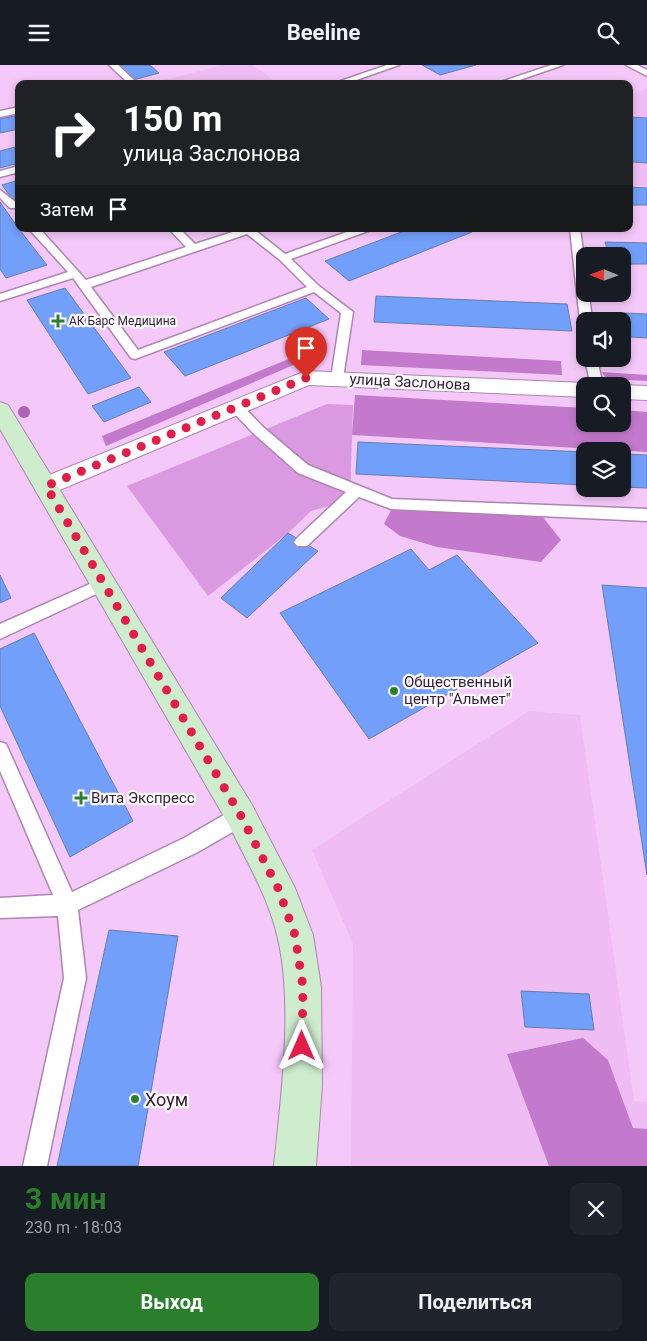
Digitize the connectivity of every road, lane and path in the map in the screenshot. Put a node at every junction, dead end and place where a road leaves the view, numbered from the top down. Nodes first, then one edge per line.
1 (113, 65) edge
2 (395, 65) edge
3 (559, 65) edge
4 (630, 65) edge
5 (647, 73) edge
6 (130, 80) edge
7 (348, 80) edge
8 (512, 80) edge
9 (15, 111) edge
10 (0, 114) edge
11 (15, 170) edge
12 (0, 174) edge
13 (0, 193) edge
14 (15, 206) edge
15 (37, 232) edge
16 (177, 232) edge
17 (241, 232) edge
18 (254, 232) edge
19 (356, 232) edge
20 (575, 232) edge
21 (193, 248) junction
22 (284, 258) junction
23 (75, 273) junction
24 (84, 285) junction
25 (315, 288) junction
26 (0, 298) edge
27 (585, 312) edge
28 (337, 378) junction
29 (576, 390) edge
30 (631, 392) edge
31 (647, 393) edge
32 (237, 408) junction
33 (2, 416) edge
34 (46, 486) junction
35 (357, 491) junction
36 (647, 515) edge
37 (302, 542) dead end
38 (102, 584) junction
39 (0, 632) edge
40 (0, 750) edge
41 (241, 816) junction
42 (66, 905) junction
43 (0, 907) edge
44 (35, 1166) edge
45 (295, 1166) edge

1 - 6 lane
2 - 7 lane
3 - 8 lane
4 - 5 lane
9 - 10 lane
11 - 12 lane
13 - 14 lane
15 - 23 lane
16 - 21 lane
17 - 21 lane
18 - 22 lane
19 - 22 lane
20 - 27 lane
21 - 24 lane
22 - 25 lane
23 - 24 lane
23 - 26 lane
24 - 25 lane
25 - 28 lane
28 - 29 street, улица Заслонова
28 - 32 street, улица Заслонова
30 - 31 street
32 - 34 street, улица Заслонова
32 - 35 lane
33 - 34 main road
34 - 38 main road
35 - 36 lane
35 - 37 lane
38 - 39 lane
38 - 41 main road
40 - 42 lane
41 - 42 lane
41 - 45 main road
42 - 43 lane
42 - 44 lane

